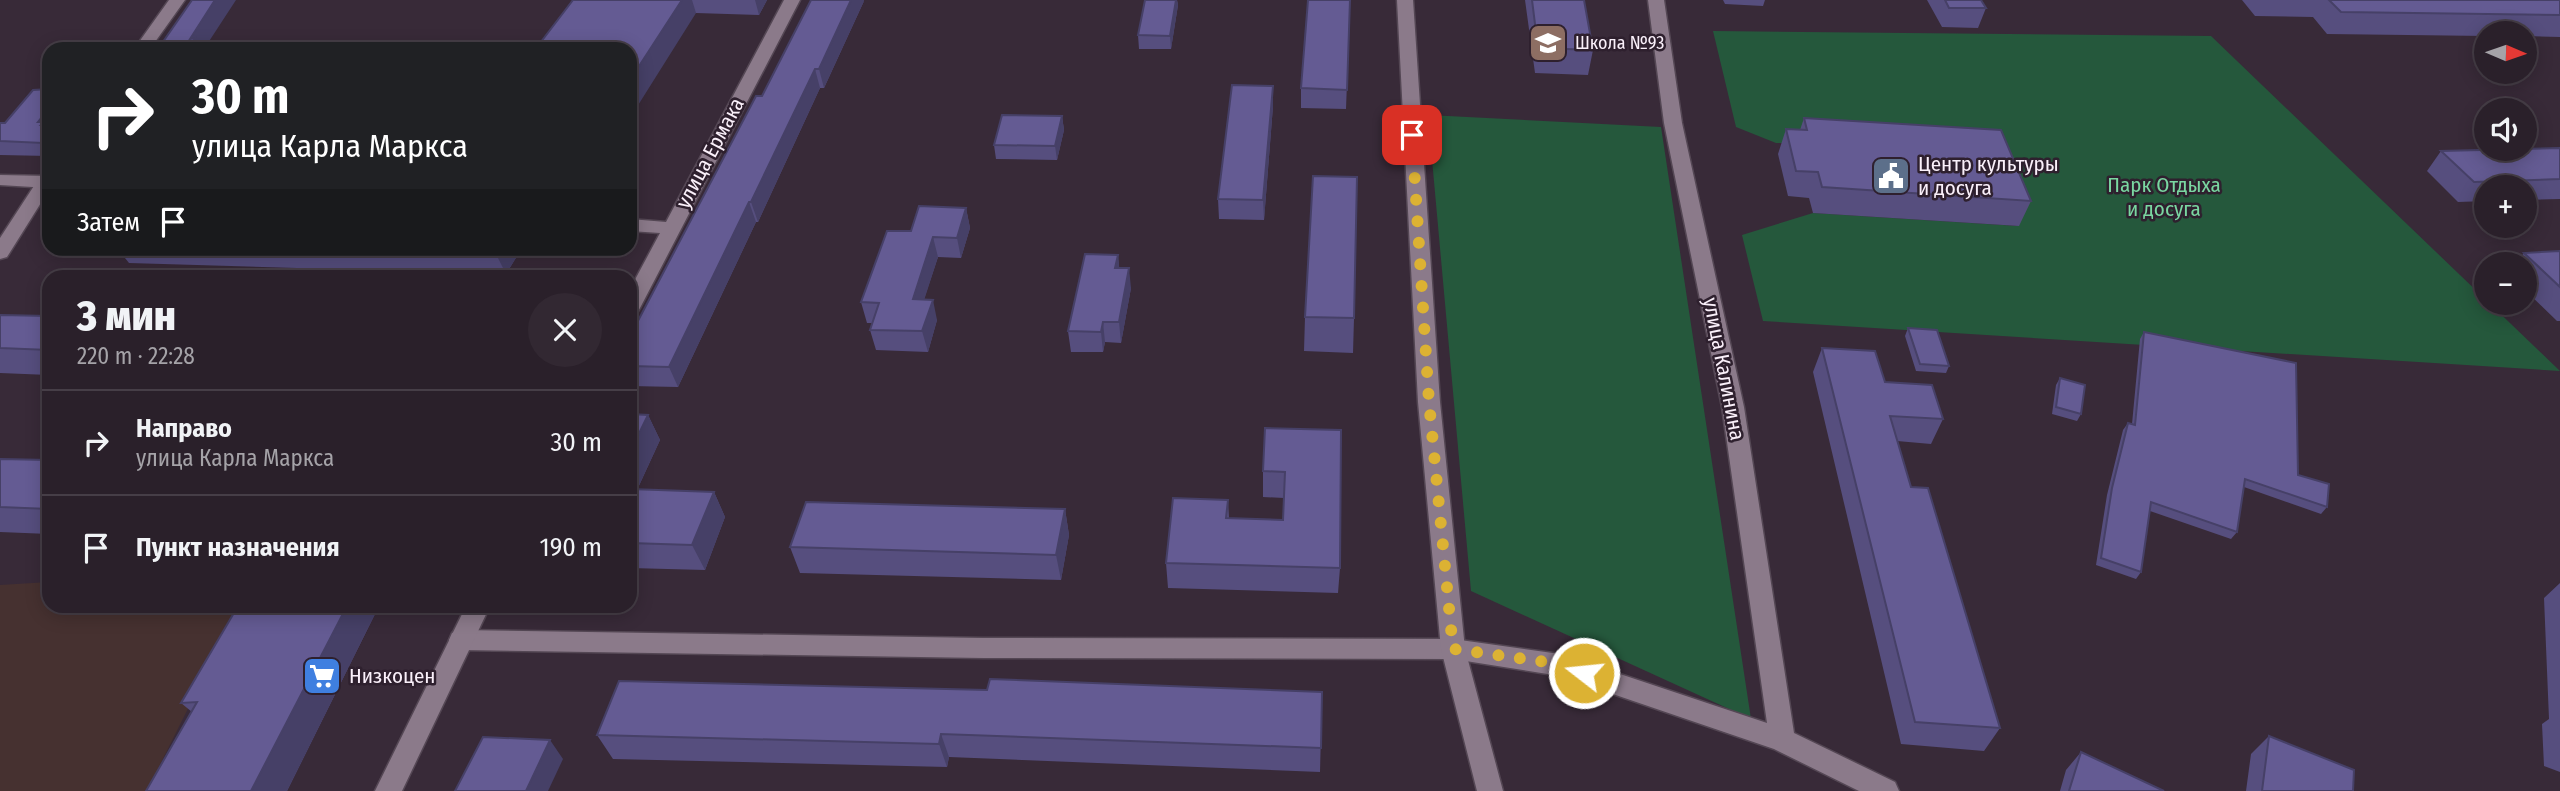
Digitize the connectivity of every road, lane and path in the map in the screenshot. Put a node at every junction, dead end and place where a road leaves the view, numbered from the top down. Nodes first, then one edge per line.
1 (177, 0) edge
2 (792, 0) edge
3 (1405, 0) edge
4 (1656, 0) edge
5 (147, 42) edge
6 (0, 180) edge
7 (42, 180) edge
8 (42, 189) edge
9 (637, 226) edge
10 (670, 228) junction
11 (0, 253) edge
12 (637, 294) edge
13 (474, 613) edge
14 (461, 640) junction
15 (1453, 649) junction
16 (1782, 740) junction
17 (388, 791) edge
18 (1490, 791) edge
19 (1886, 791) edge

1 - 5 street
2 - 10 street, улица Ермака
3 - 15 street
4 - 16 street, улица Калинина
6 - 7 street
8 - 11 street
9 - 10 street
10 - 12 street, улица Ермака
13 - 14 street
14 - 15 street
14 - 17 street
15 - 16 street
15 - 18 street
16 - 19 street

